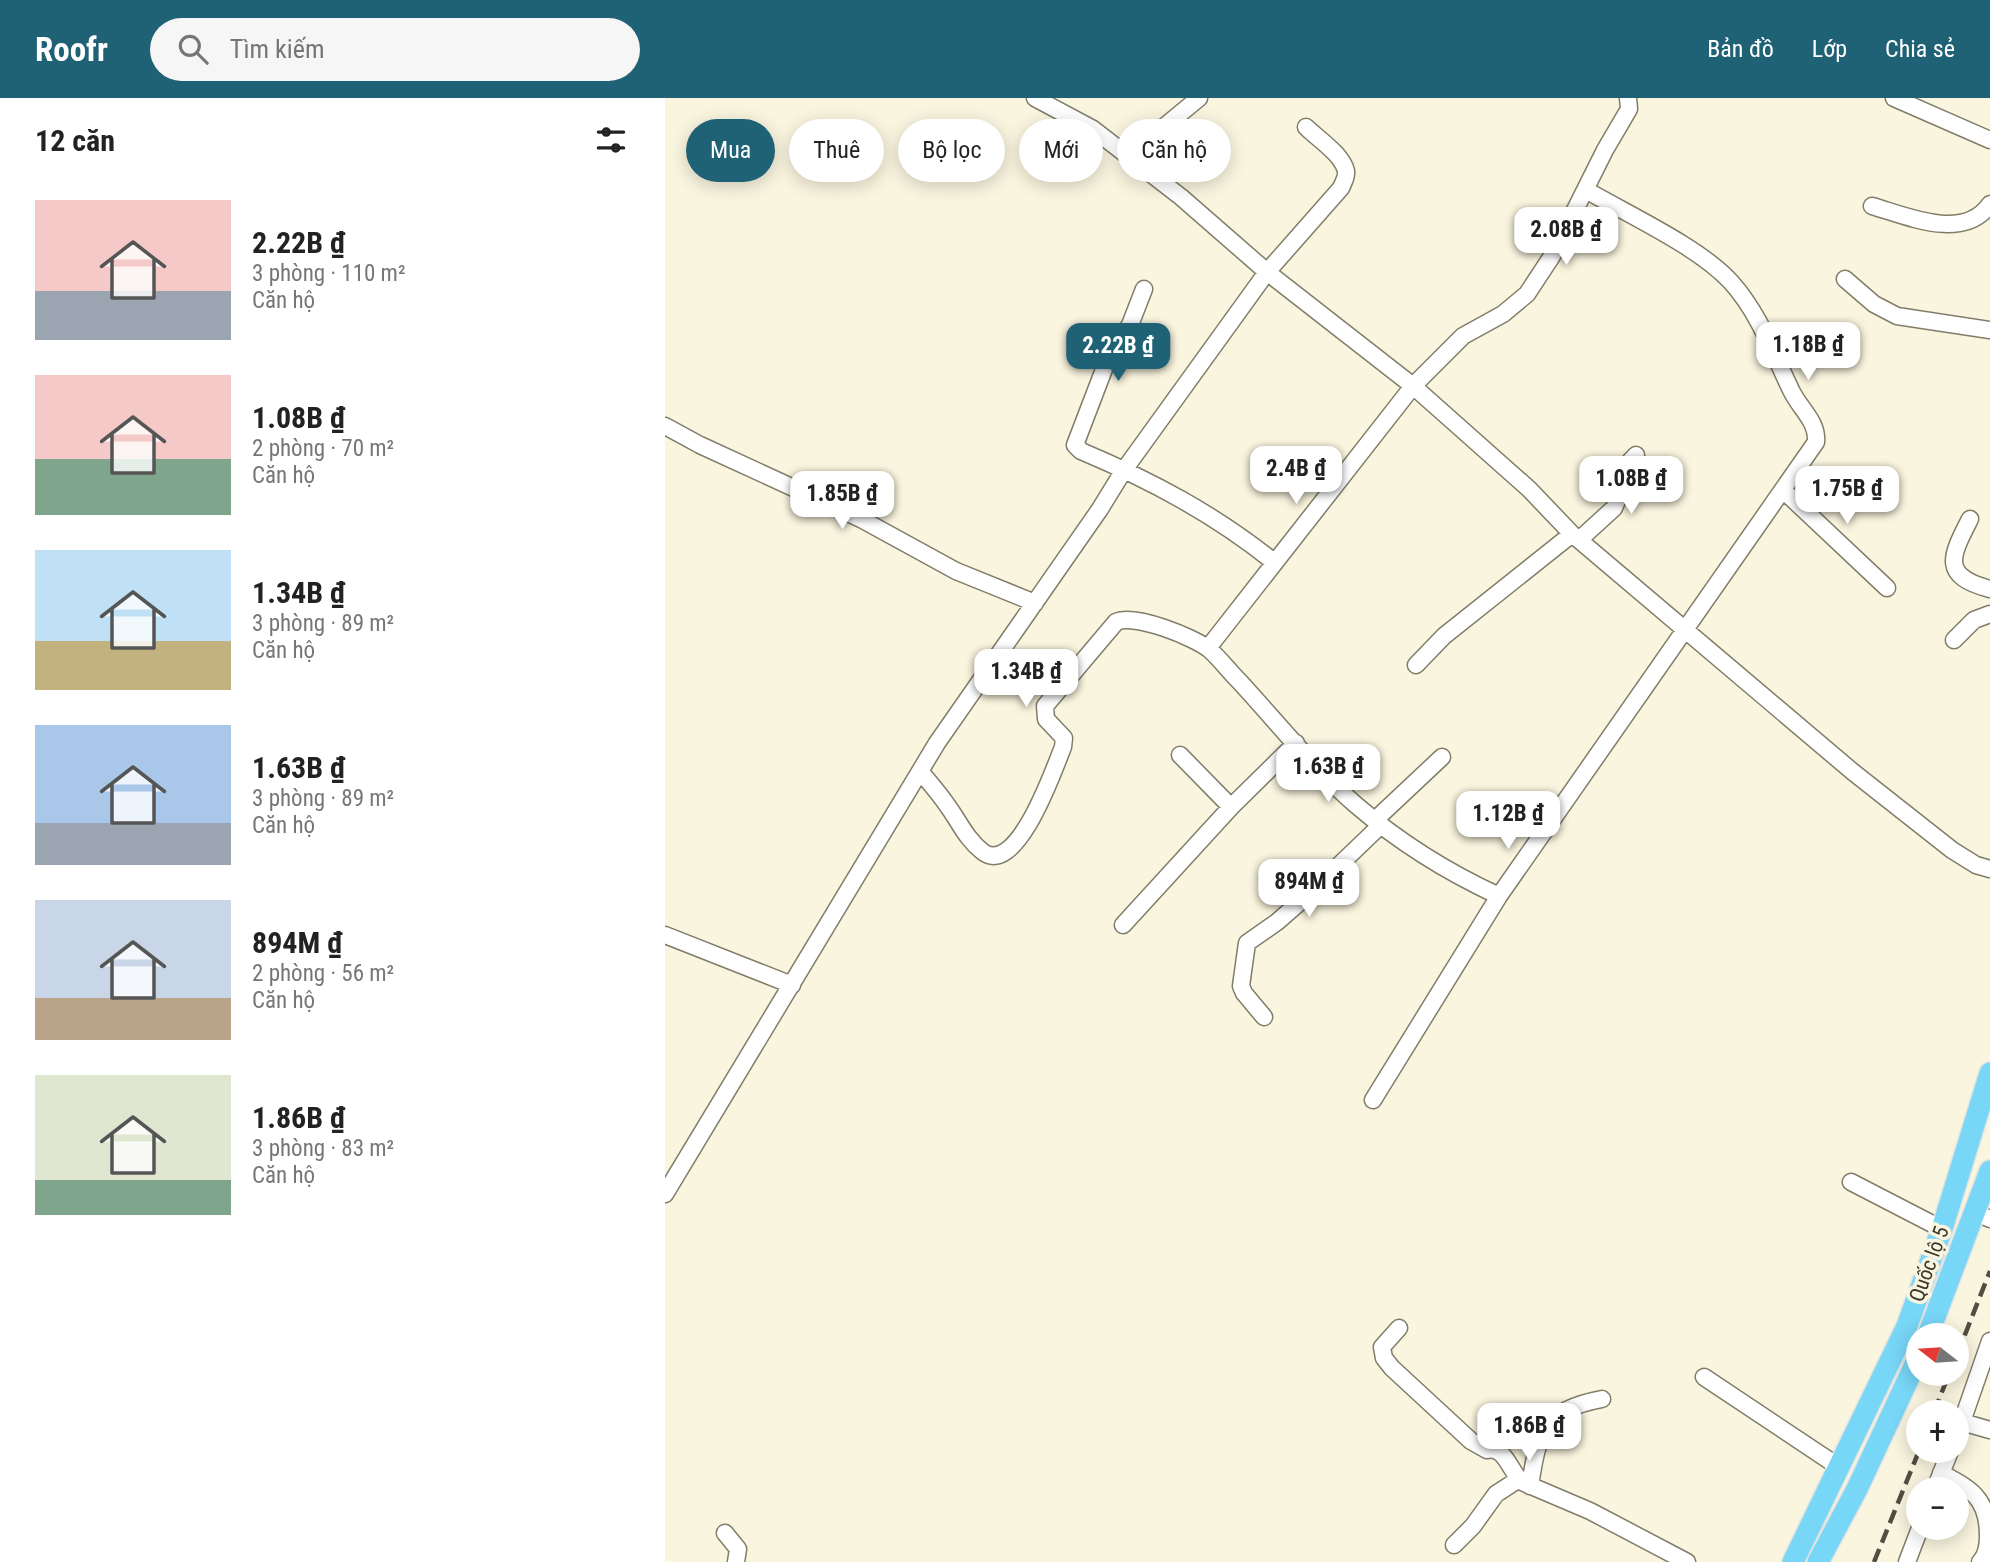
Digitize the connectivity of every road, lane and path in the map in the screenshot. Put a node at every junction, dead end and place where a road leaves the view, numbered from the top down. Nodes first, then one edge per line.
1 (1035, 98) edge
2 (1199, 98) edge
3 (1628, 98) edge
4 (1893, 98) edge
5 (1174, 119) edge
6 (1306, 127) dead end
7 (1990, 140) edge
8 (1117, 147) edge
9 (1161, 182) edge
10 (1586, 190) junction
11 (1990, 204) edge
12 (1872, 206) dead end
13 (1266, 272) junction
14 (1845, 279) dead end
15 (1144, 289) dead end
16 (1990, 330) edge
17 (1413, 386) junction
18 (665, 425) edge
19 (1636, 455) dead end
20 (1125, 470) junction
21 (1783, 490) junction
22 (1970, 519) dead end
23 (1575, 537) junction
24 (1274, 562) junction
25 (1887, 588) dead end
26 (1990, 589) edge
27 (1035, 603) junction
28 (1990, 614) edge
29 (1684, 629) junction
30 (1954, 640) dead end
31 (1208, 648) junction
32 (1416, 665) dead end
33 (1296, 743) junction
34 (1180, 754) dead end
35 (1442, 757) dead end
36 (920, 771) junction
37 (1231, 807) junction
38 (1378, 822) junction
39 (1990, 869) edge
40 (1499, 896) junction
41 (1123, 925) dead end
42 (665, 935) edge
43 (792, 985) junction
44 (1263, 1017) dead end
45 (1990, 1073) edge
46 (1373, 1100) dead end
47 (1990, 1171) edge
48 (1851, 1182) dead end
49 (665, 1194) edge
50 (1983, 1216) edge
51 (1942, 1229) junction
52 (1934, 1323) edge
53 (1399, 1328) dead end
54 (1990, 1341) edge
55 (1704, 1377) dead end
56 (1906, 1384) edge
57 (1602, 1399) dead end
58 (1969, 1401) edge
59 (1969, 1429) edge
60 (1990, 1430) edge
61 (1946, 1463) edge
62 (1839, 1467) junction
63 (1941, 1473) junction
64 (1940, 1477) edge
65 (1525, 1482) junction
66 (725, 1532) dead end
67 (1915, 1540) edge
68 (1454, 1545) dead end
69 (1820, 1561) edge
70 (736, 1562) edge
71 (1687, 1562) edge
72 (1793, 1562) edge
73 (1907, 1562) edge
74 (1980, 1562) edge

1 - 8 street
2 - 5 street
3 - 10 street
4 - 7 street
6 - 13 street
9 - 13 street
10 - 17 street
10 - 21 street
11 - 12 street
13 - 17 street
13 - 20 street
14 - 16 street
15 - 20 street
17 - 23 street
17 - 24 street
18 - 27 street
19 - 23 street
20 - 24 street
20 - 27 street
21 - 25 street
21 - 29 street
22 - 26 street
23 - 29 street
23 - 32 street
24 - 31 street
27 - 36 street
28 - 30 street
29 - 39 street
29 - 40 street
31 - 33 street
31 - 36 street
33 - 37 street
33 - 38 street
34 - 37 street
35 - 38 street
36 - 43 street
37 - 41 street
38 - 40 street
38 - 44 street
40 - 46 street
42 - 43 street
43 - 49 street
45 - 51 highway, Quốc lộ 5
47 - 50 highway, Quốc lộ 5
48 - 51 street
50 - 52 highway, Quốc lộ 5
51 - 62 highway, Quốc lộ 5
53 - 65 street
54 - 58 street
55 - 62 street
56 - 69 highway
57 - 65 street
59 - 60 street
61 - 63 street
62 - 72 highway, Quốc lộ 5
63 - 64 street
63 - 74 street
65 - 68 street
65 - 71 street
66 - 70 street
67 - 73 street

